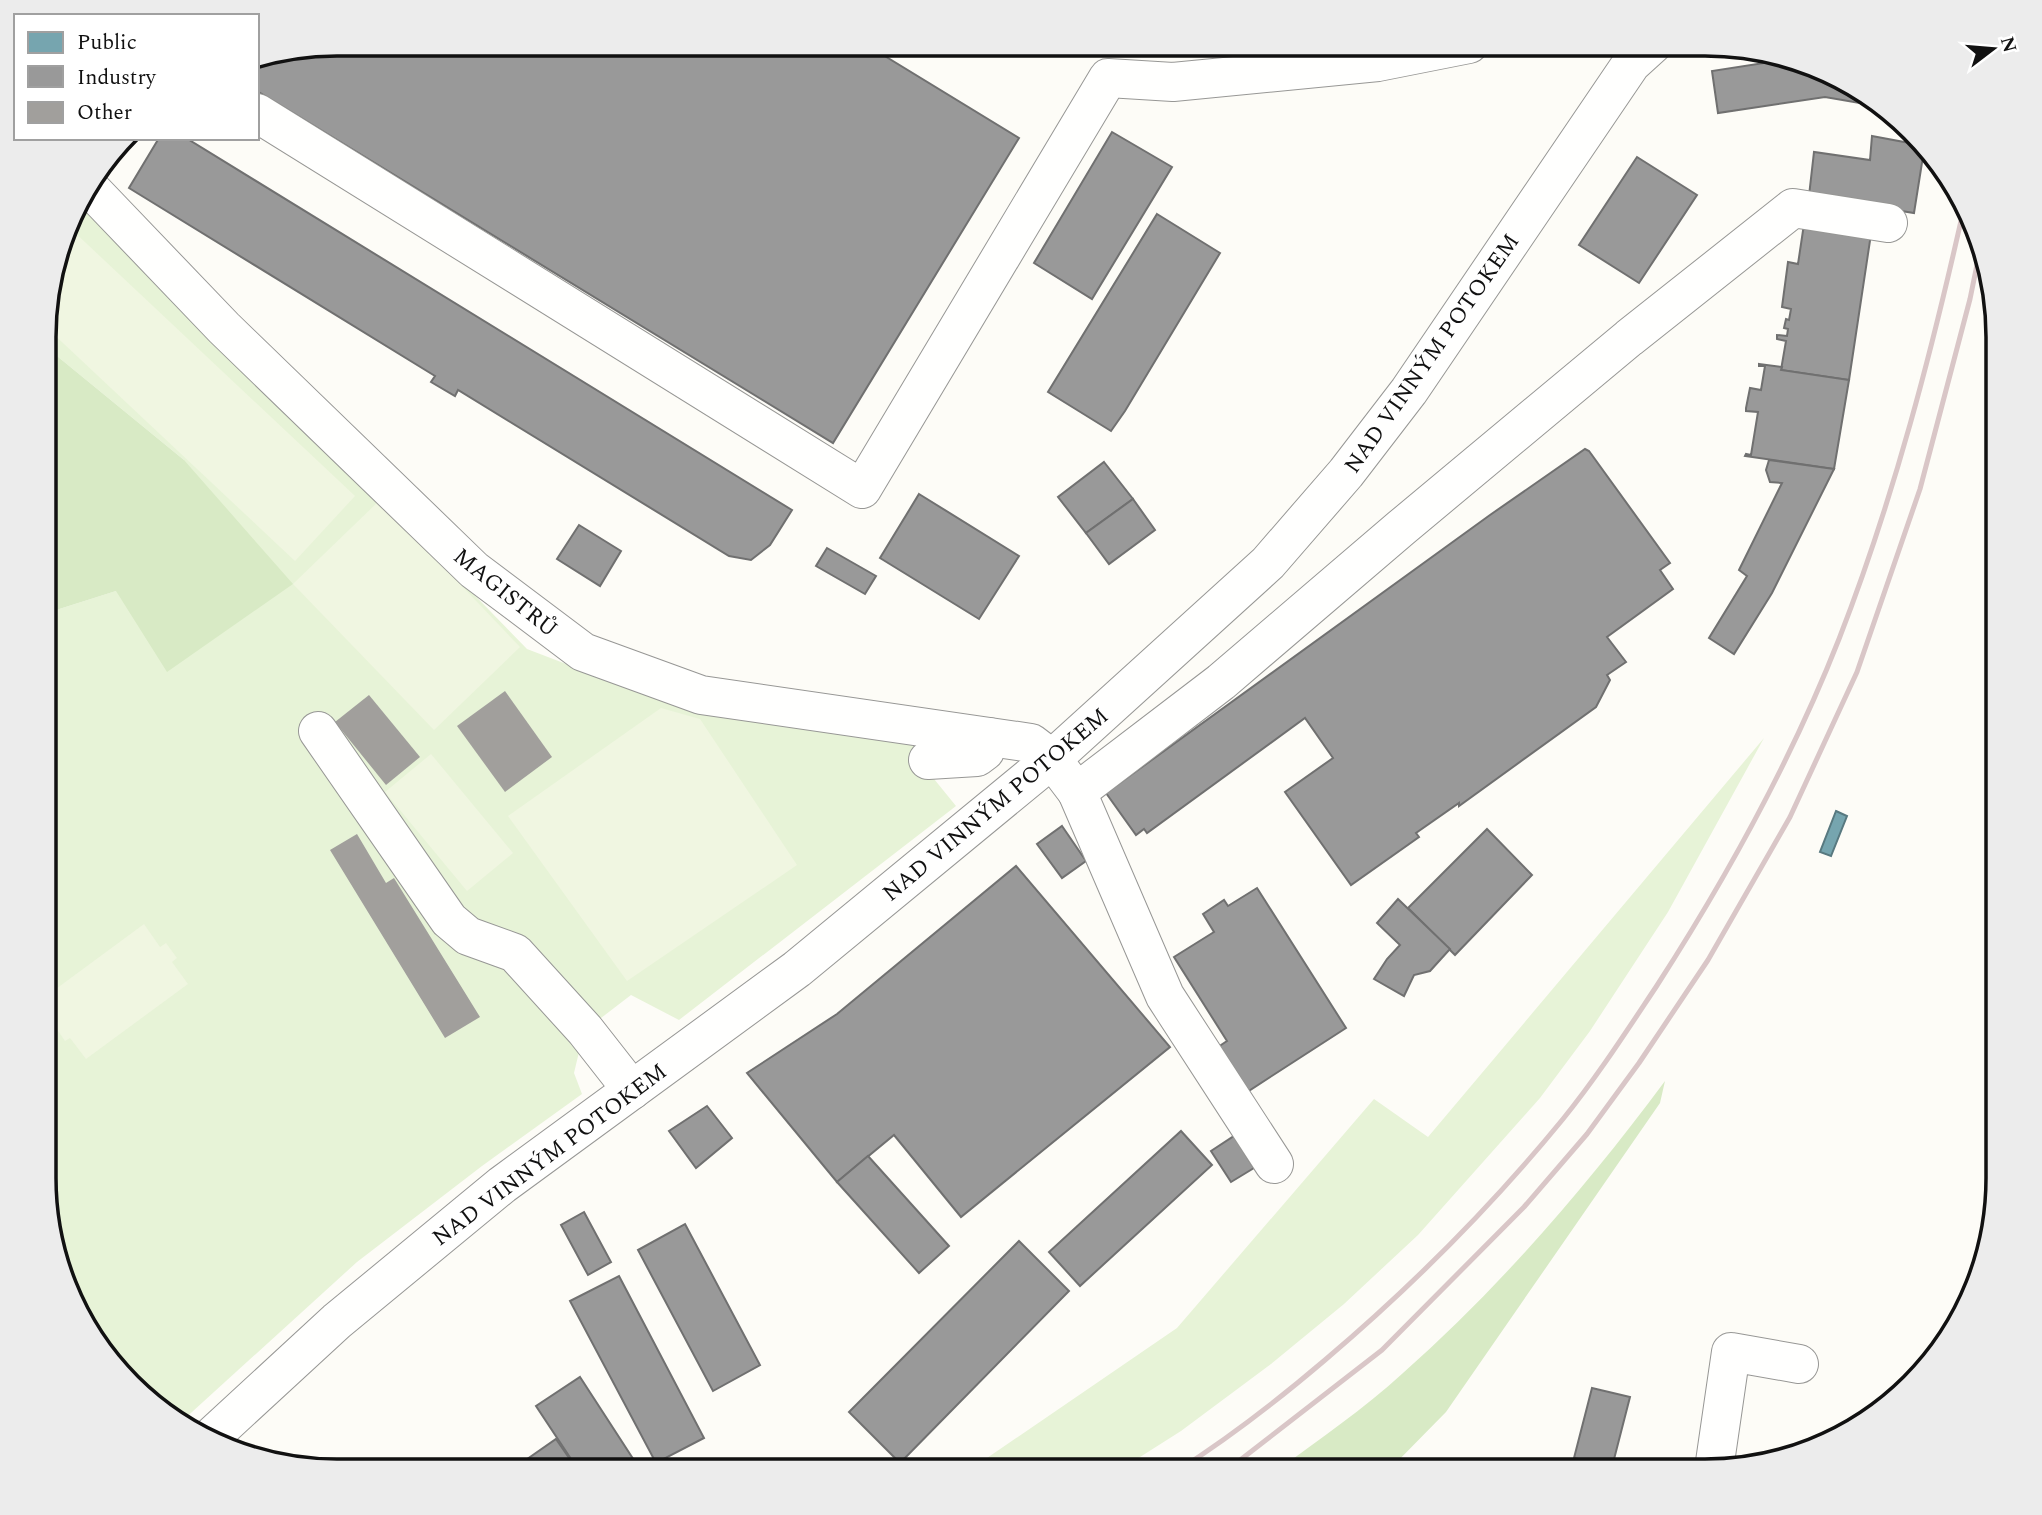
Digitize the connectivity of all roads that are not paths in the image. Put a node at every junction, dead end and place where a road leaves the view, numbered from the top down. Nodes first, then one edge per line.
1 (1408, 56) edge
2 (1640, 56) edge
3 (259, 114) edge
4 (95, 194) edge
5 (1888, 223) dead end
6 (318, 732) dead end
7 (989, 737) junction
8 (1052, 759) junction
9 (928, 761) dead end
10 (1077, 792) junction
11 (632, 1090) junction
12 (1274, 1164) dead end
13 (1799, 1364) dead end
14 (217, 1432) edge
15 (1716, 1458) edge

1 - 3 street
2 - 8 street, NAD VINNÝM POTOKEM
4 - 7 street, MAGISTRŮ
5 - 10 street
6 - 11 street
7 - 8 street, MAGISTRŮ
7 - 9 street
8 - 10 street
8 - 11 street, NAD VINNÝM POTOKEM
10 - 12 street
11 - 14 street, NAD VINNÝM POTOKEM
13 - 15 street

